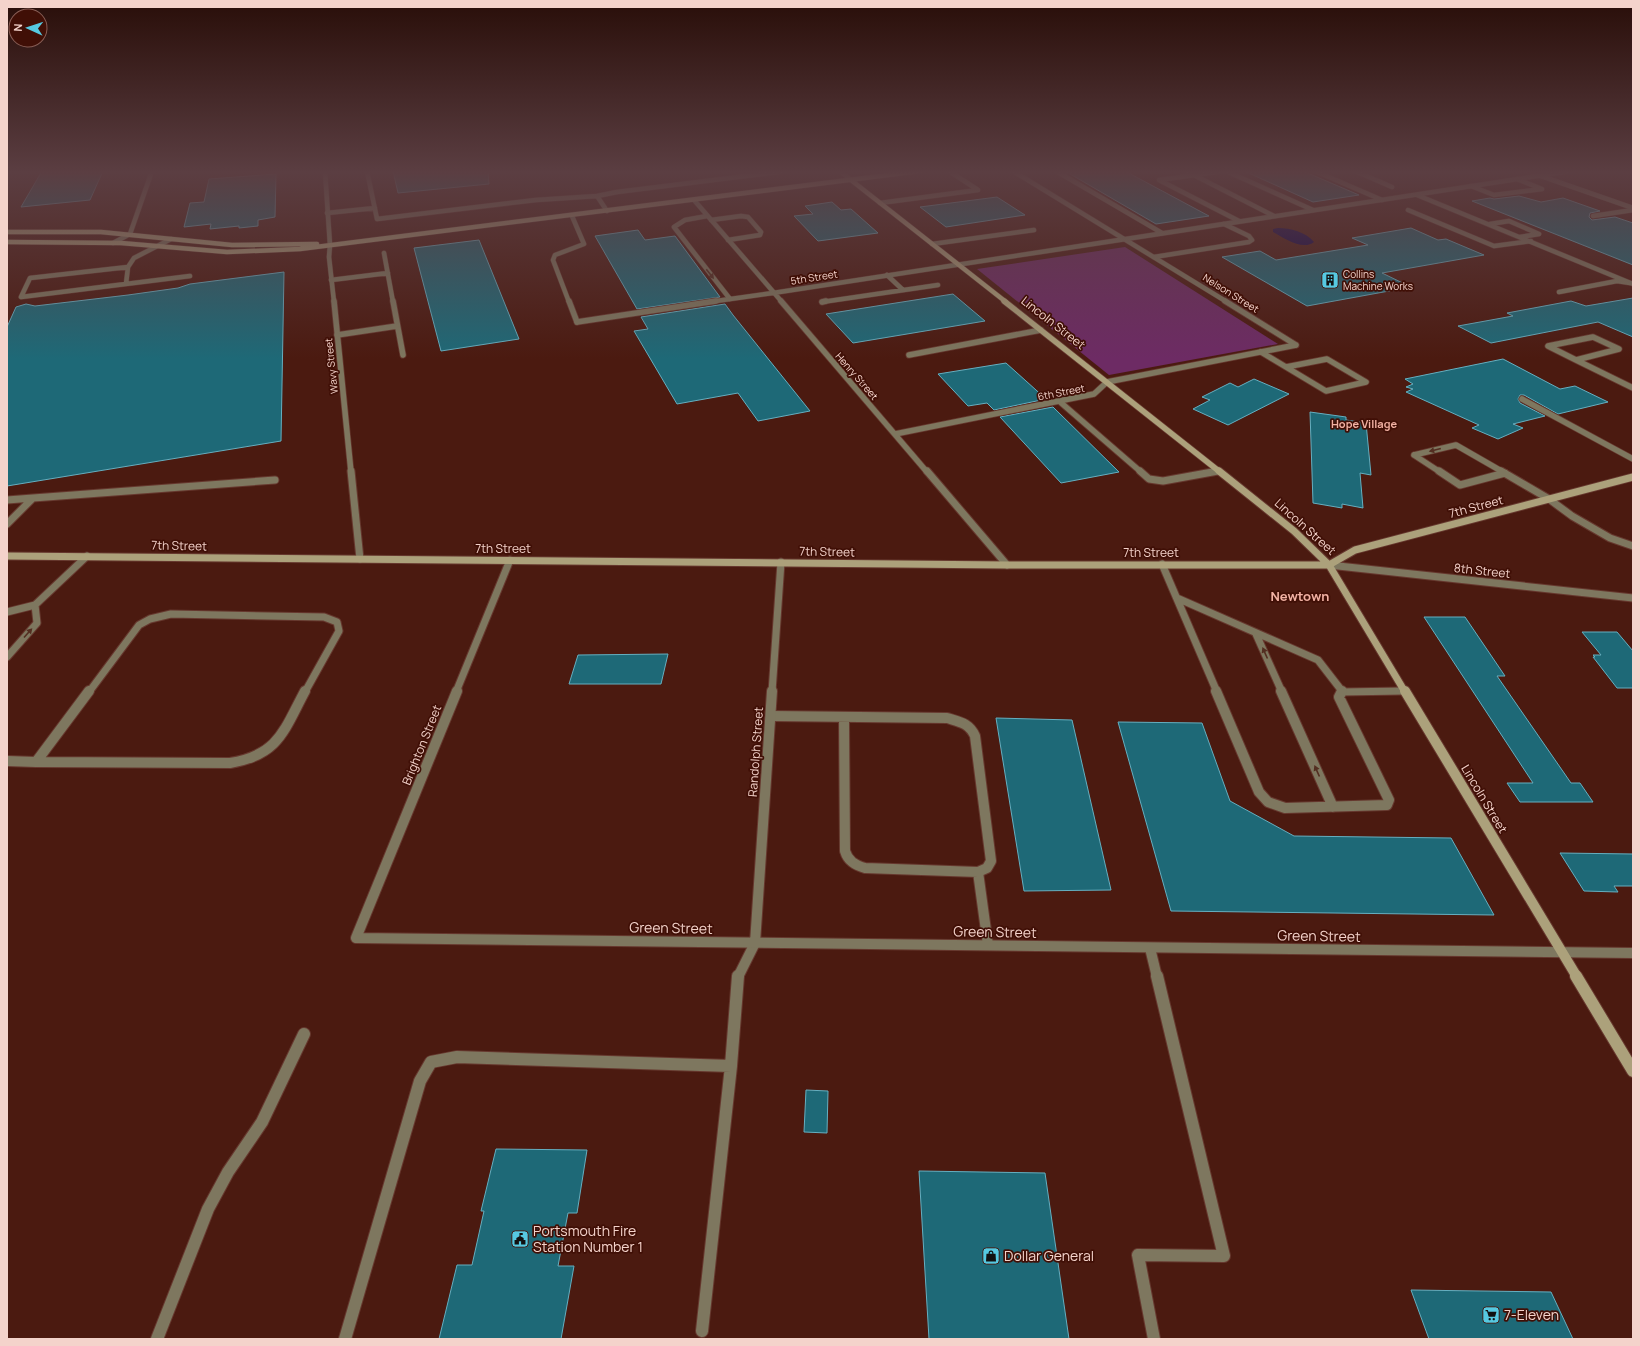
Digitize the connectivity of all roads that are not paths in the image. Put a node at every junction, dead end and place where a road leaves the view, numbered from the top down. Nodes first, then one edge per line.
1 (130, 234) joint
2 (329, 234) edge
3 (423, 234) edge
4 (580, 234) edge
5 (679, 234) edge
6 (723, 234) edge
7 (760, 234) edge
8 (919, 234) edge
9 (1006, 234) edge
10 (1116, 234) edge
11 (1157, 234) edge
12 (1244, 234) edge
13 (1465, 234) edge
14 (1513, 234) edge
15 (1540, 234) edge
16 (1520, 237) junction
17 (171, 239) junction
18 (1124, 239) junction
19 (728, 240) junction
20 (1530, 241) junction
21 (7, 242) edge
22 (113, 243) junction
23 (932, 244) junction
24 (330, 245) junction
25 (157, 246) junction
26 (384, 253) dead end
27 (1154, 257) junction
28 (958, 264) junction
29 (128, 267) junction
30 (388, 273) junction
31 (887, 275) junction
32 (190, 276) dead end
33 (331, 280) junction
34 (1632, 283) edge
35 (126, 284) junction
36 (938, 285) dead end
37 (903, 290) junction
38 (773, 292) junction
39 (1559, 292) dead end
40 (730, 299) junction
41 (822, 302) dead end
42 (397, 326) junction
43 (1041, 330) junction
44 (337, 335) junction
45 (1296, 345) joint
46 (1261, 352) junction
47 (910, 354) dead end
48 (403, 355) dead end
49 (1575, 360) junction
50 (1286, 367) junction
51 (1107, 382) junction
52 (1633, 388) edge
53 (1522, 399) dead end
54 (1059, 401) junction
55 (895, 434) junction
56 (1633, 459) edge
57 (1219, 471) junction
58 (1505, 473) junction
59 (1633, 477) edge
60 (275, 480) dead end
61 (33, 498) junction
62 (1549, 499) junction
63 (7, 500) edge
64 (7, 524) edge
65 (1633, 546) edge
66 (7, 556) edge
67 (87, 556) junction
68 (360, 559) junction
69 (510, 560) junction
70 (781, 562) junction
71 (1162, 564) junction
72 (1007, 565) junction
73 (1329, 565) junction
74 (1177, 598) junction
75 (1633, 598) edge
76 (35, 605) junction
77 (7, 612) edge
78 (1256, 634) junction
79 (7, 657) edge
80 (1342, 691) junction
81 (1403, 691) junction
82 (771, 716) junction
83 (844, 717) junction
84 (7, 761) edge
85 (36, 762) junction
86 (1333, 807) junction
87 (978, 872) junction
88 (356, 938) joint
89 (755, 943) junction
90 (988, 946) junction
91 (1150, 948) junction
92 (1562, 952) junction
93 (1633, 953) edge
94 (304, 1034) dead end
95 (730, 1066) junction
96 (1633, 1071) edge
97 (702, 1331) dead end
98 (157, 1339) edge
99 (345, 1339) edge
100 (1154, 1339) edge

1 - 17 street
1 - 22 street
2 - 24 street, Wavy Street
3 - 24 street
4 - 40 street, 5th Street
5 -> 40 street
6 - 19 street, Henry Street
7 - 19 street
8 - 23 street, Lincoln Street
9 - 23 street
10 - 18 street, Nelson Street
11 - 18 street, 5th Street
12 - 27 street
13 - 20 street
14 - 16 street
15 - 16 street
16 - 20 street
17 - 24 street
17 - 25 street
18 - 27 street, Nelson Street
18 - 28 street, 5th Street
19 - 38 street, Henry Street
20 - 34 street
21 - 22 street
22 - 25 street
23 - 28 street, Lincoln Street
24 - 25 street
24 - 33 street, Wavy Street
25 - 29 street
26 - 30 street
27 - 45 street, Nelson Street
28 - 31 street, 5th Street
28 - 43 street, Lincoln Street
29 - 35 street
29 - 35 street
30 - 33 street
30 - 42 street
31 - 37 street
31 - 38 street, 5th Street
32 - 35 street
33 - 44 street, Wavy Street
34 - 39 street
36 - 37 street
37 - 41 street
38 - 40 street, 5th Street
38 - 55 street, Henry Street
42 - 44 street
42 - 48 street
43 - 47 street
43 - 51 street, Lincoln Street
44 - 68 street, Wavy Street
45 - 46 street, 6th Street
46 - 50 street
46 - 51 street, 6th Street
49 - 49 street
49 - 52 street
50 - 50 street
51 - 54 street, 6th Street
51 - 57 street, Lincoln Street
53 - 56 street
54 - 55 street, 6th Street
54 - 57 street
55 - 72 street, Henry Street
57 - 73 street, Lincoln Street
58 -> 58 street
58 - 62 street
59 - 62 street, 7th Street
60 - 61 street
61 - 63 street
61 - 64 street
62 - 65 street
62 - 73 street, 7th Street
66 - 67 street, 7th Street
67 - 68 street, 7th Street
67 - 76 street
68 - 69 street, 7th Street
69 - 70 street, 7th Street
69 - 88 street, Brighton Street
70 - 72 street, 7th Street
70 - 82 street, Randolph Street
71 - 72 street, 7th Street
71 - 73 street, 7th Street
71 - 74 street
73 - 75 street, 8th Street
73 - 81 street, Lincoln Street
74 - 78 street
74 - 86 street
76 - 77 street
79 -> 76 street
78 - 80 street
86 -> 78 street
80 - 81 street
80 - 86 street
81 - 92 street, Lincoln Street
82 - 83 street
82 - 89 street, Randolph Street
83 - 87 street
83 - 87 street
84 - 85 street
85 - 85 street
87 - 90 street
88 - 89 street, Green Street
89 - 90 street, Green Street
89 - 95 street
90 - 91 street, Green Street
91 - 92 street, Green Street
91 - 100 street
92 - 93 street, Green Street
92 - 96 street, Lincoln Street
94 - 98 street
95 - 97 street
95 - 99 street

